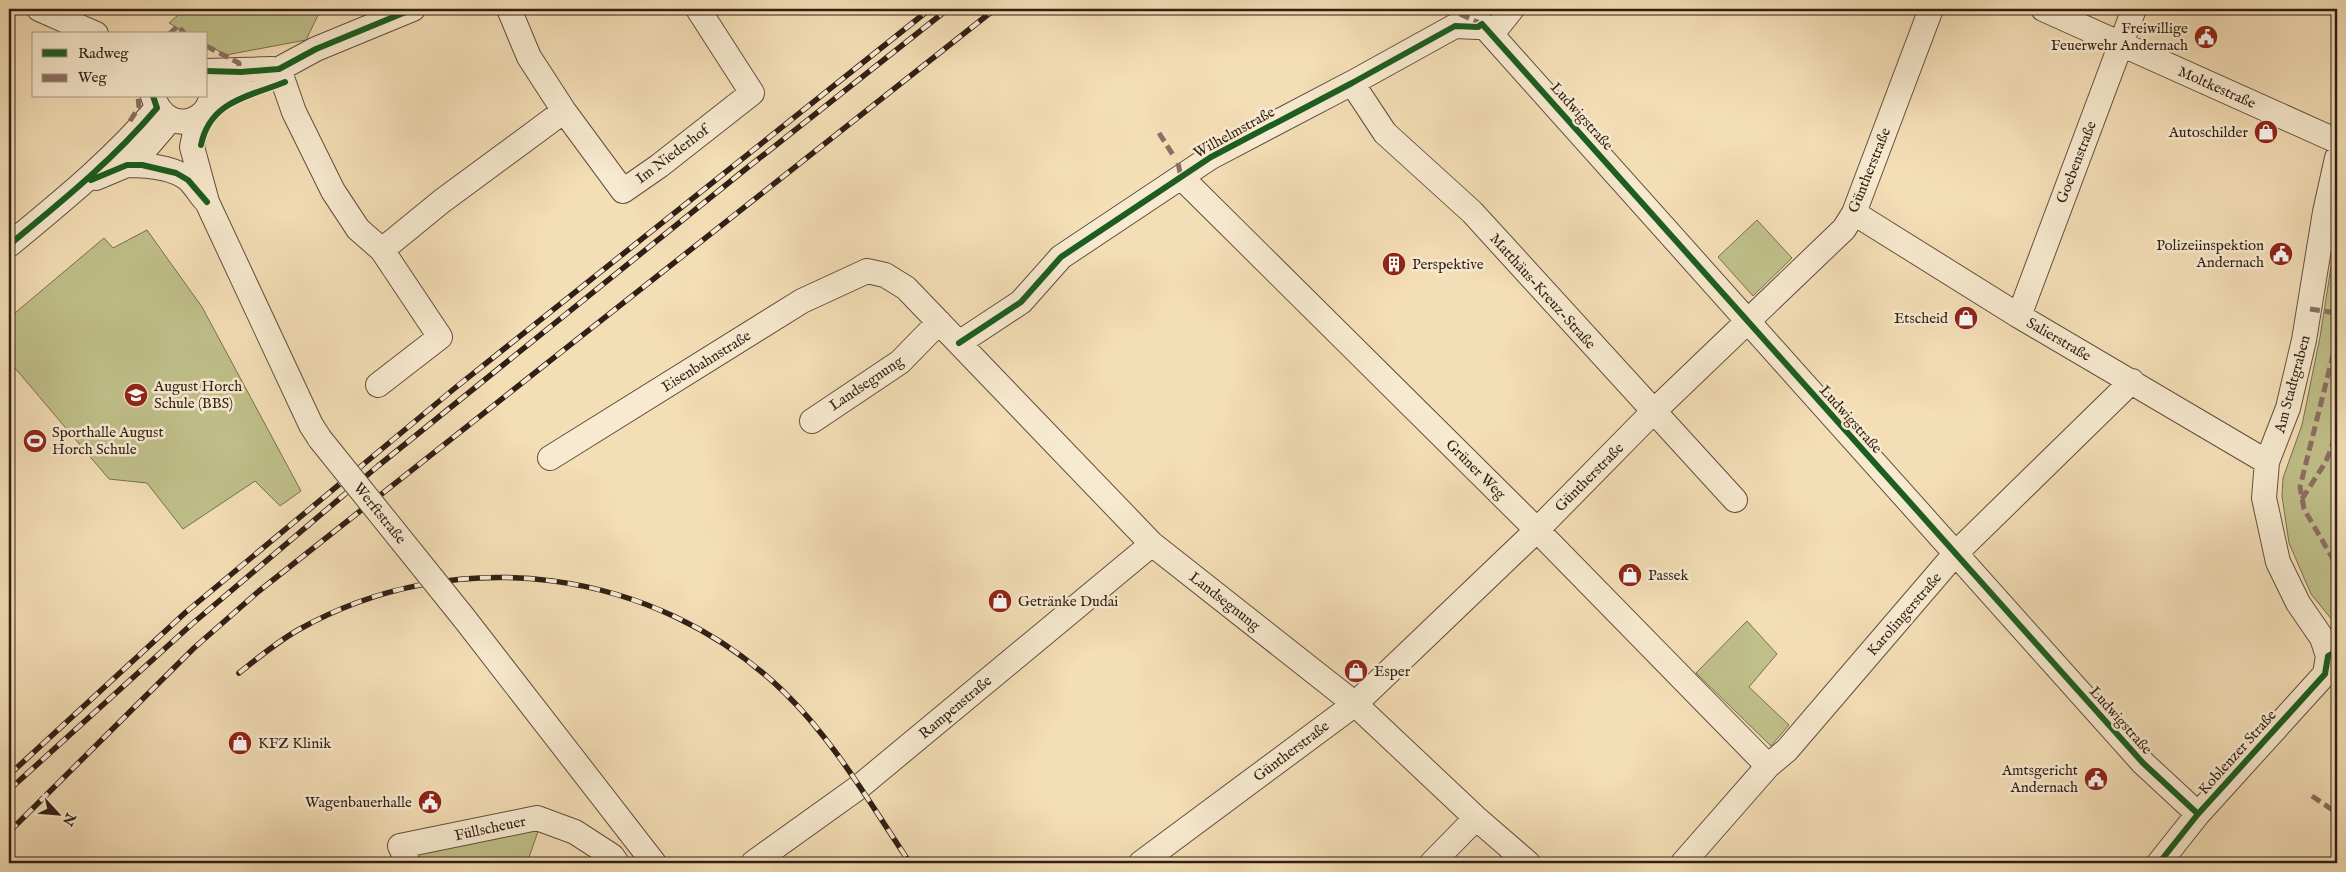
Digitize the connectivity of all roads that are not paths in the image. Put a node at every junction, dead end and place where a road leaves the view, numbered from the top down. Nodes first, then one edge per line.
1 (39, 9) edge
2 (413, 9) edge
3 (509, 9) edge
4 (698, 9) edge
5 (1512, 9) edge
6 (1930, 9) edge
7 (2043, 9) edge
8 (2134, 9) edge
9 (91, 32) edge
10 (1492, 34) junction
11 (2120, 44) junction
12 (208, 72) edge
13 (208, 76) edge
14 (282, 76) junction
15 (1352, 83) junction
16 (212, 98) junction
17 (564, 111) junction
18 (171, 112) edge
19 (2337, 141) edge
20 (127, 165) junction
21 (2336, 169) edge
22 (1181, 176) junction
23 (188, 180) junction
24 (84, 183) junction
25 (207, 202) junction
26 (1854, 213) junction
27 (9, 245) edge
28 (382, 250) junction
29 (867, 271) joint
30 (2019, 316) junction
31 (939, 322) junction
32 (1748, 323) junction
33 (959, 342) junction
34 (2132, 381) junction
35 (378, 385) dead end
36 (1653, 412) junction
37 (812, 421) dead end
38 (550, 458) dead end
39 (2267, 462) junction
40 (1735, 500) dead end
41 (1537, 530) junction
42 (1152, 544) junction
43 (1955, 554) junction
44 (2332, 654) edge
45 (1355, 704) junction
46 (1768, 766) junction
47 (2198, 814) junction
48 (1476, 818) junction
49 (404, 855) edge
50 (1688, 861) edge
51 (617, 863) edge
52 (654, 863) edge
53 (752, 863) edge
54 (1140, 863) edge
55 (1432, 863) edge
56 (1528, 863) edge
57 (2159, 863) edge

1 - 9 street
2 - 14 street
3 - 17 street, Im Niederhof
4 - 17 street, Im Niederhof
5 - 10 street
6 - 26 street, Güntherstraße
7 - 11 street, Moltkestraße
8 - 11 street, Goebenstraße
10 - 15 street, Wilhelmstraße
10 - 32 street, Ludwigstraße
11 - 19 street, Moltkestraße
11 - 30 street, Goebenstraße
12 - 14 street
13 - 16 street
14 - 16 street
14 - 28 street
15 - 22 street, Wilhelmstraße
15 - 36 street, Matthäus-Kreuz-Straße
16 - 18 street
17 - 28 street
18 - 20 street
18 - 23 street
18 - 24 street
18 - 25 street, Werftstraße
20 - 23 street
20 - 24 street
21 - 39 street, Am Stadtgraben
22 - 33 street, Wilhelmstraße
22 - 41 street, Grüner Weg
23 - 25 street
24 - 27 street
25 - 52 street, Werftstraße, bridge
26 - 30 street, Salierstraße
26 - 32 street, Güntherstraße
28 - 35 street
29 - 31 street, Landsegnung
29 - 38 street, Eisenbahnstraße
30 - 34 street, Salierstraße
31 - 33 street, Landsegnung
31 - 37 street, Landsegnung
32 - 36 street, Güntherstraße
32 - 43 street, Ludwigstraße
33 - 42 street, Landsegnung
34 - 39 street, Salierstraße
34 - 43 street, Karolingerstraße
36 - 40 street, Matthäus-Kreuz-Straße
36 - 41 street, Güntherstraße
39 - 44 street, Am Stadtgraben
41 - 45 street, Güntherstraße
41 - 46 street, Grüner Weg
42 - 45 street, Landsegnung
42 - 53 street, Rampenstraße
43 - 46 street, Karolingerstraße
43 - 47 street, Ludwigstraße
44 - 47 street, Koblenzer Straße
45 - 48 street, Landsegnung
45 - 54 street, Güntherstraße
46 - 50 street, Karolingerstraße
47 - 57 street, Koblenzer Straße
48 - 55 street
48 - 56 street, Landsegnung
49 - 51 street, Füllscheuer

